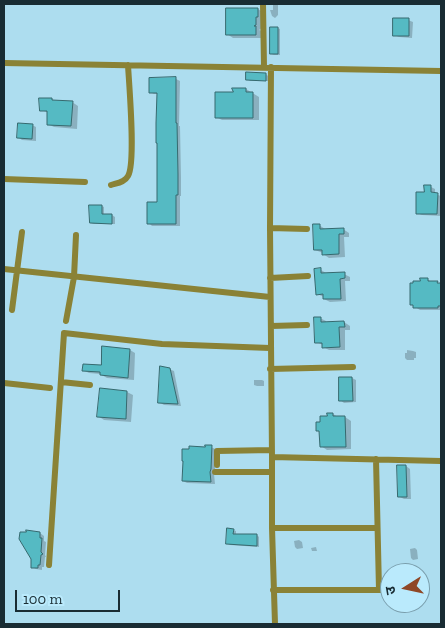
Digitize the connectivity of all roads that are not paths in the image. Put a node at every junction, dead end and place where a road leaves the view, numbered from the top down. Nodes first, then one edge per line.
1 (262, 4) edge
2 (4, 63) edge
3 (128, 65) junction
4 (264, 67) junction
5 (271, 67) junction
6 (441, 71) edge
7 (4, 179) edge
8 (85, 182) dead end
9 (112, 185) dead end
10 (270, 228) junction
11 (307, 229) dead end
12 (22, 232) dead end
13 (76, 235) dead end
14 (4, 269) edge
15 (16, 271) junction
16 (308, 276) dead end
17 (74, 277) junction
18 (270, 278) junction
19 (270, 297) junction
20 (12, 310) dead end
21 (66, 321) dead end
22 (307, 325) dead end
23 (270, 326) junction
24 (270, 348) junction
25 (353, 366) dead end
26 (270, 369) junction
27 (61, 382) junction
28 (4, 383) edge
29 (90, 385) dead end
30 (50, 388) dead end
31 (272, 453) junction
32 (376, 459) junction
33 (441, 461) edge
34 (272, 472) junction
35 (272, 528) junction
36 (377, 528) junction
37 (49, 565) dead end
38 (273, 590) junction
39 (378, 590) joint
40 (275, 624) edge

1 - 4 street
2 - 3 street
3 - 4 street
3 - 9 street
4 - 5 street
5 - 6 street
5 - 10 street
7 - 8 street
10 - 11 street
10 - 18 street
12 - 15 street
13 - 17 street
14 - 15 street
15 - 17 street
15 - 20 street
16 - 18 street
17 - 19 street
17 - 21 street
18 - 19 street
19 - 23 street
22 - 23 street
23 - 24 street
24 - 26 street
24 - 27 street
25 - 26 street
26 - 31 street
27 - 29 street
27 - 37 street
28 - 30 street
31 - 32 street
31 - 34 street
31 - 34 street
32 - 33 street
32 - 36 street
34 - 35 street
35 - 36 street
35 - 38 street
36 - 39 street
38 - 39 street
38 - 40 street

